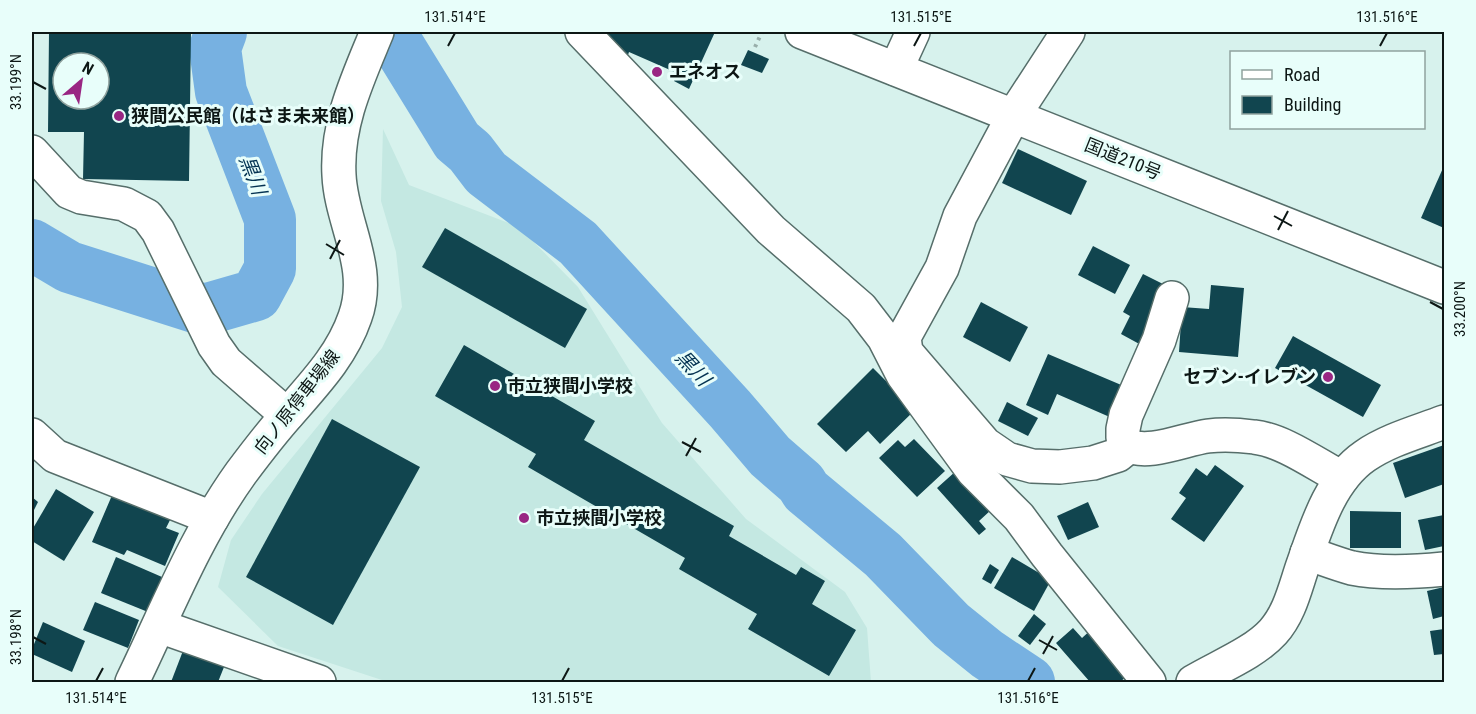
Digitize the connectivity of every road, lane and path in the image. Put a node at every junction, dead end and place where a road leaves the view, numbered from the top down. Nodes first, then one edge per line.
1 (376, 32) edge
2 (582, 32) edge
3 (762, 32) edge
4 (802, 32) edge
5 (913, 32) edge
6 (1068, 32) edge
7 (755, 47) dead end
8 (896, 69) junction
9 (1014, 115) junction
10 (32, 152) edge
11 (1444, 287) edge
12 (1172, 298) dead end
13 (897, 343) junction
14 (287, 415) junction
15 (1444, 422) edge
16 (32, 435) edge
17 (1129, 447) junction
18 (1342, 478) junction
19 (212, 518) junction
20 (1307, 554) junction
21 (1444, 569) edge
22 (159, 626) junction
23 (277, 675) edge
24 (132, 682) edge
25 (319, 682) edge
26 (1149, 682) edge
27 (1193, 682) edge

1 - 14 main road, 向ノ原停車場線
2 - 13 main road
3 - 7 path
4 - 8 main road, 国道210号
5 - 8 main road
6 - 9 main road
8 - 9 main road, 国道210号
9 - 11 main road, 国道210号
9 - 13 main road
10 - 14 main road
12 - 17 main road
13 - 17 main road
13 - 26 main road
14 - 19 main road, 向ノ原停車場線
15 - 18 main road
16 - 19 main road
17 - 18 main road
18 - 20 main road
19 - 22 main road, 向ノ原停車場線
20 - 21 main road
20 - 27 main road
22 - 23 main road
22 - 24 main road, 向ノ原停車場線
23 - 25 main road

